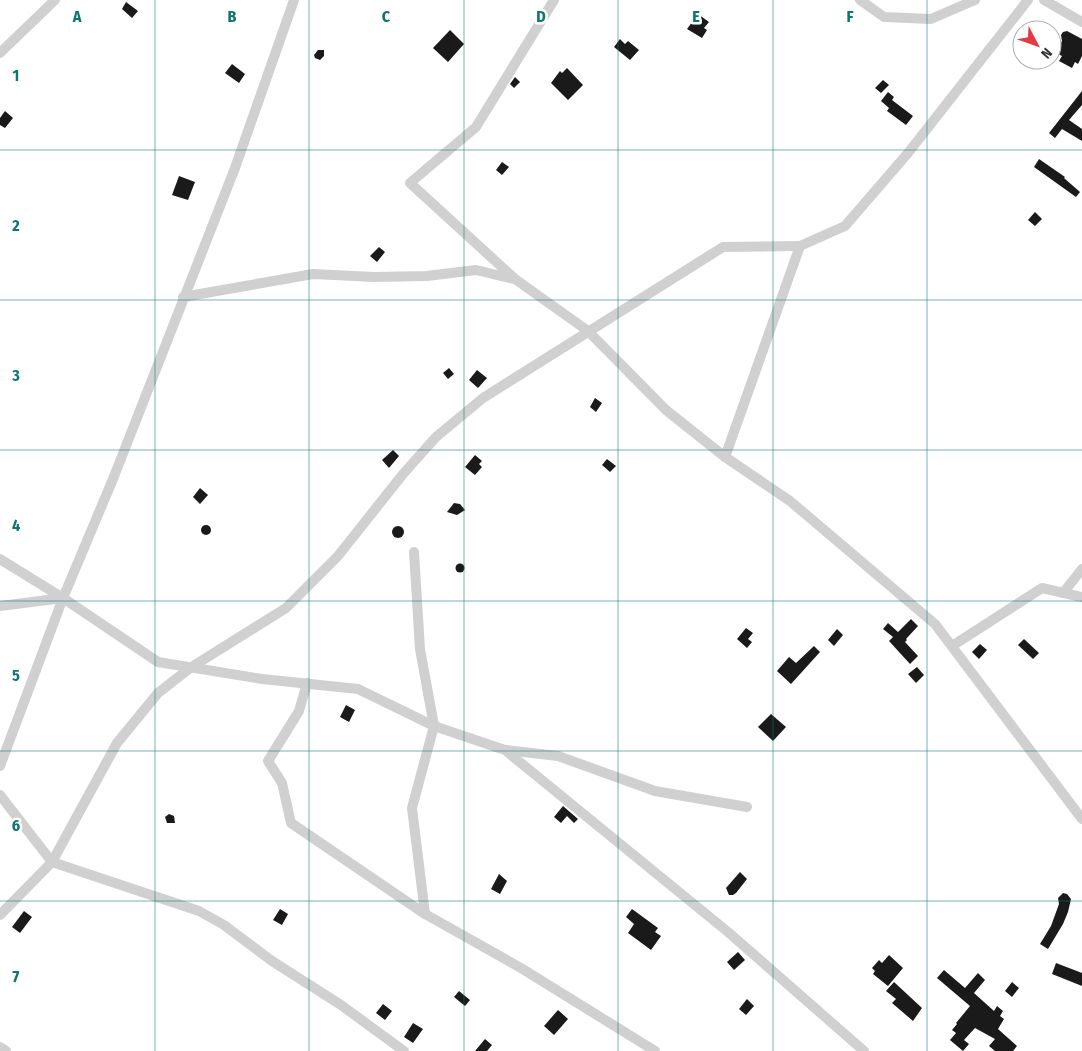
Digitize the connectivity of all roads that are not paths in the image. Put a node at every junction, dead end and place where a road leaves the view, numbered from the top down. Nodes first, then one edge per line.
1 (55, 0) edge
2 (294, 0) edge
3 (554, 0) edge
4 (860, 0) edge
5 (975, 0) edge
6 (1028, 0) edge
7 (1044, 0) edge
8 (1082, 22) edge
9 (0, 53) edge
10 (800, 246) junction
11 (515, 279) junction
12 (183, 297) junction
13 (588, 331) junction
14 (725, 457) junction
15 (414, 552) dead end
16 (0, 559) edge
17 (1082, 568) edge
18 (1062, 593) junction
19 (1082, 597) edge
20 (63, 598) junction
21 (0, 606) edge
22 (952, 646) junction
23 (190, 668) junction
24 (307, 683) junction
25 (434, 726) junction
26 (505, 750) junction
27 (0, 766) edge
28 (0, 795) edge
29 (747, 807) dead end
30 (1082, 819) edge
31 (52, 862) junction
32 (425, 914) junction
33 (0, 916) edge
34 (0, 1047) edge
35 (6, 1051) edge
36 (404, 1051) edge
37 (655, 1051) edge
38 (864, 1051) edge

1 - 9 street
2 - 12 street
3 - 11 street
4 - 5 street
6 - 10 street
7 - 8 street
10 - 13 street
10 - 14 street
11 - 12 street
11 - 13 street
12 - 20 street
13 - 14 street
13 - 23 street
14 - 22 street
15 - 25 street
16 - 20 street
17 - 18 street
18 - 19 street
18 - 22 street
20 - 21 street
20 - 23 street
20 - 27 street
22 - 30 street
23 - 24 street
23 - 31 street
24 - 25 street
24 - 32 street
25 - 26 street
25 - 32 street
26 - 29 street
26 - 38 street
28 - 31 street
31 - 33 street
31 - 36 street
32 - 37 street
34 - 35 street

